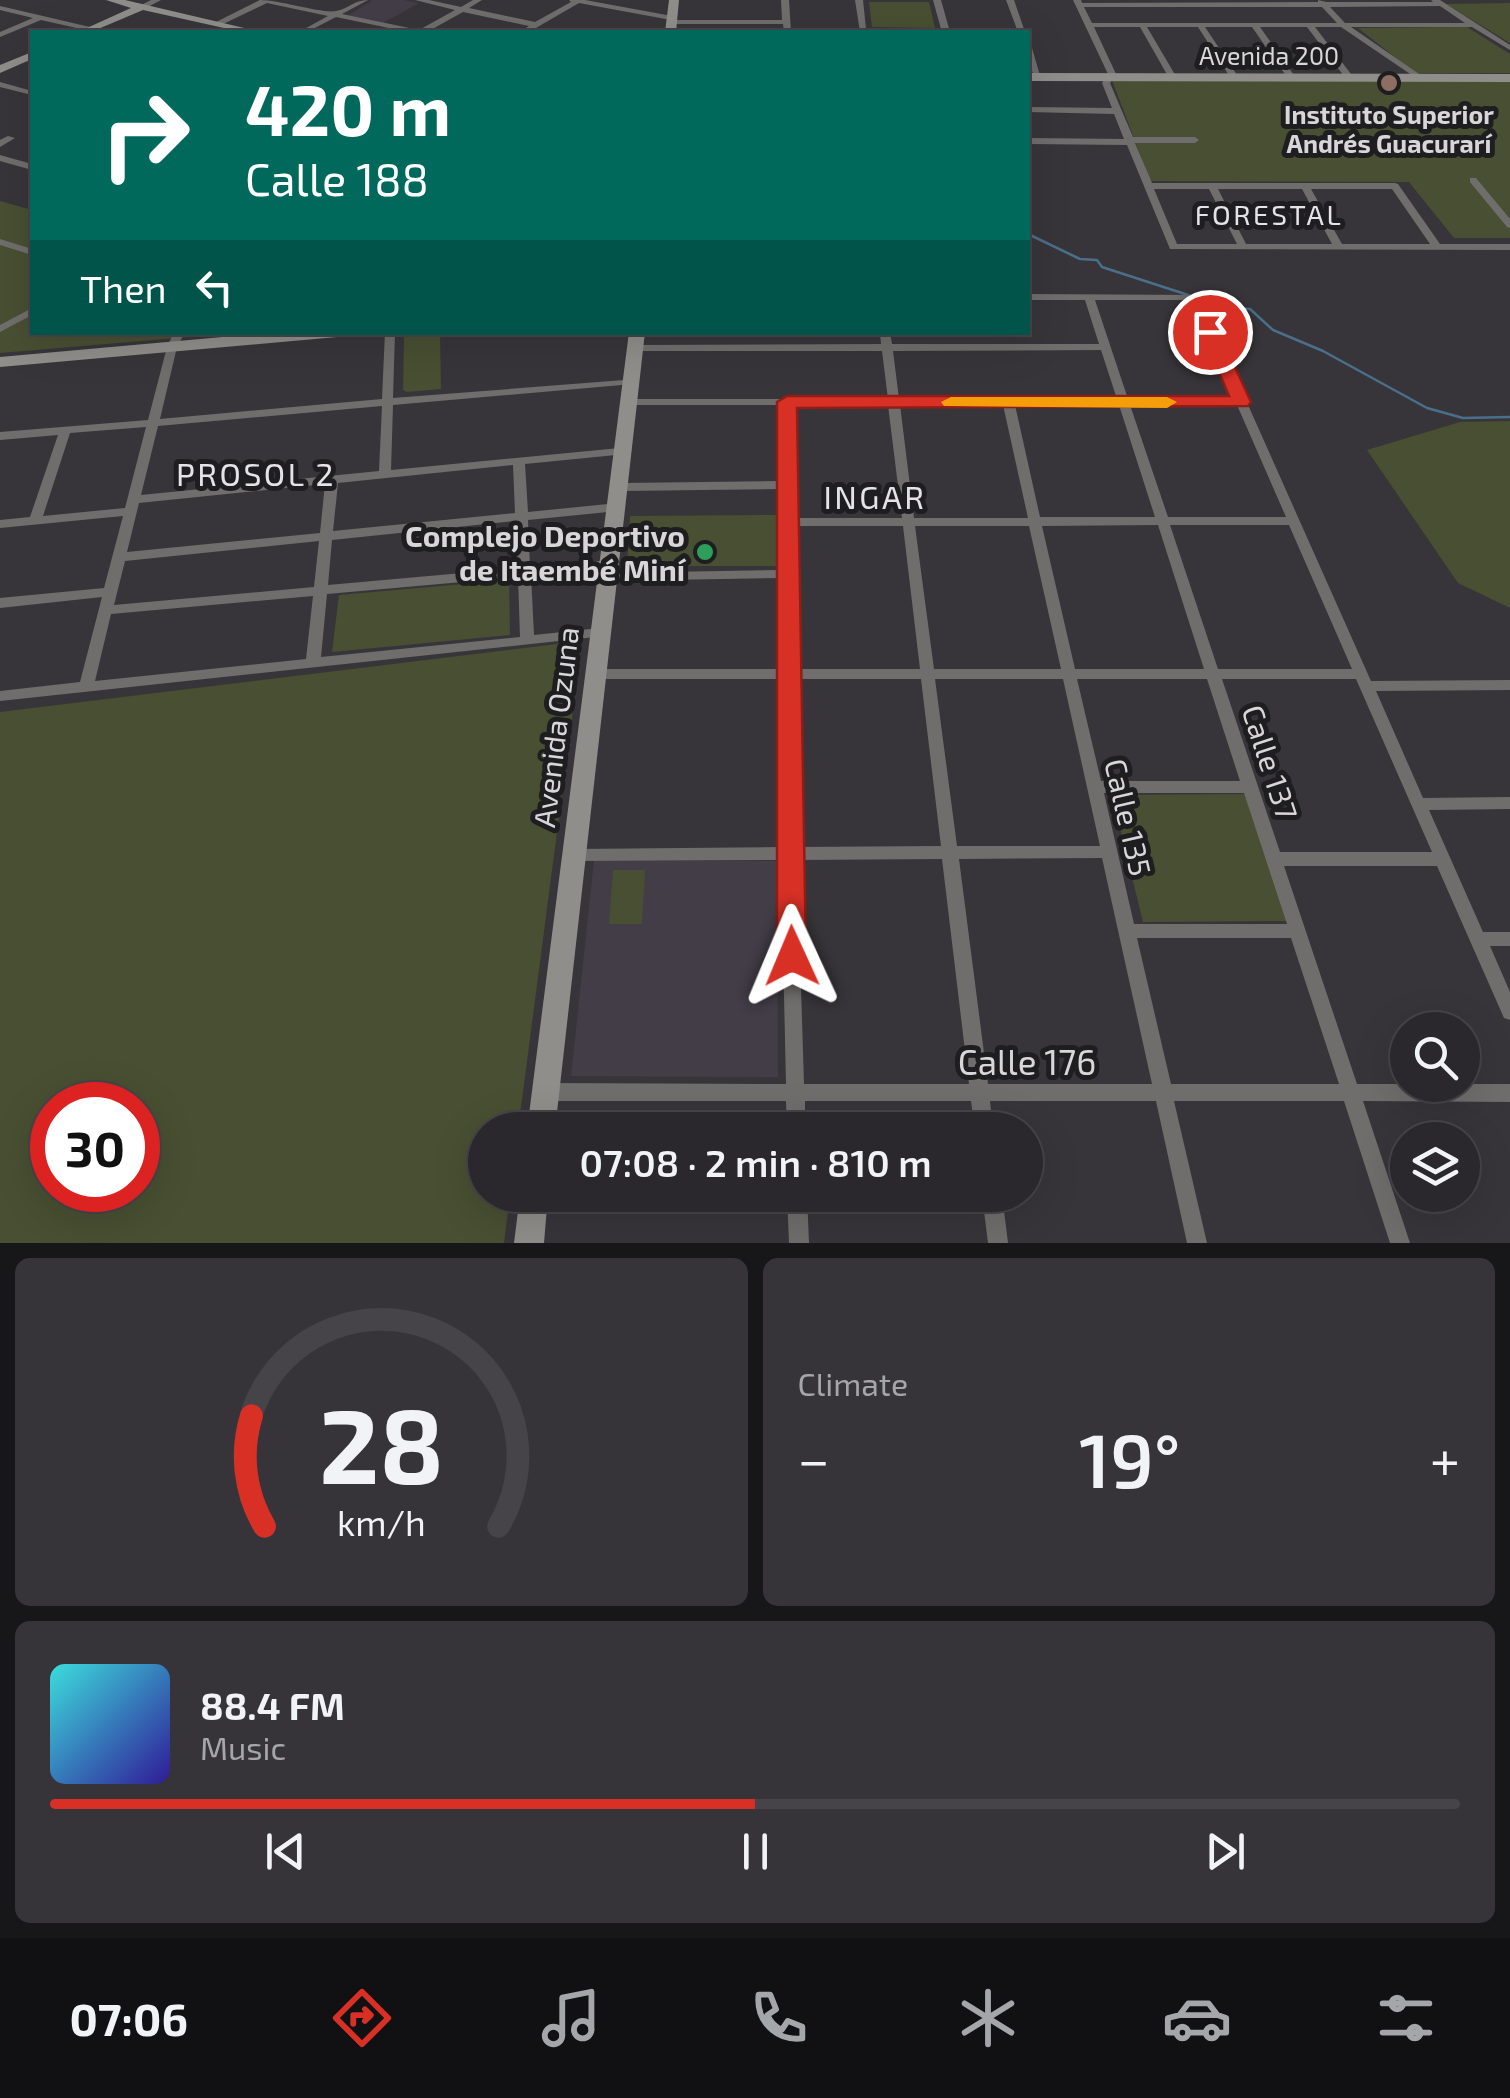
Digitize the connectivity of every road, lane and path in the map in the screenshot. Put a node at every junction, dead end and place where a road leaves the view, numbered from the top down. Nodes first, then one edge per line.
1 (10, 0) edge
2 (111, 0) edge
3 (157, 0) edge
4 (266, 0) edge
5 (364, 0) edge
6 (419, 0) edge
7 (478, 0) edge
8 (574, 0) edge
9 (674, 0) edge
10 (786, 0) edge
11 (859, 0) edge
12 (937, 0) edge
13 (1010, 0) edge
14 (597, 2) edge
15 (1078, 2) edge
16 (1199, 2) edge
17 (1322, 2) edge
18 (1437, 2) edge
19 (0, 6) edge
20 (141, 7) junction
21 (463, 9) junction
22 (336, 15) junction
23 (40, 18) junction
24 (216, 24) junction
25 (538, 24) junction
26 (672, 24) edge
27 (1089, 25) junction
28 (1142, 25) junction
29 (1200, 25) junction
30 (1214, 25) junction
31 (1254, 25) junction
32 (1309, 25) junction
33 (1343, 25) junction
34 (1472, 25) junction
35 (787, 27) edge
36 (79, 30) edge
37 (89, 30) edge
38 (245, 30) edge
39 (306, 30) edge
40 (410, 30) edge
41 (424, 30) edge
42 (528, 30) edge
43 (863, 30) edge
44 (945, 30) edge
45 (1021, 30) edge
46 (0, 34) edge
47 (1510, 48) edge
48 (30, 56) edge
49 (0, 69) edge
50 (1033, 77) edge
51 (1109, 78) junction
52 (1173, 78) junction
53 (1235, 78) junction
54 (1292, 78) junction
55 (1350, 78) junction
56 (1419, 78) junction
57 (1510, 78) edge
58 (0, 84) edge
59 (30, 92) edge
60 (1030, 110) edge
61 (1117, 111) junction
62 (12, 138) dead end
63 (1195, 140) dead end
64 (1030, 141) edge
65 (1129, 141) junction
66 (0, 144) edge
67 (0, 158) edge
68 (30, 166) edge
69 (1473, 180) dead end
70 (1148, 186) junction
71 (1212, 186) junction
72 (1305, 186) junction
73 (1510, 225) edge
74 (0, 242) edge
75 (1243, 247) junction
76 (1339, 247) junction
77 (1437, 247) junction
78 (1510, 247) edge
79 (30, 251) edge
80 (1030, 297) edge
81 (1089, 297) junction
82 (30, 313) edge
83 (0, 315) edge
84 (15, 321) junction
85 (0, 329) edge
86 (277, 335) edge
87 (390, 335) edge
88 (176, 340) edge
89 (636, 340) edge
90 (886, 340) edge
91 (1106, 347) junction
92 (0, 362) edge
93 (632, 380) junction
94 (388, 402) junction
95 (630, 402) junction
96 (787, 402) junction
97 (894, 402) junction
98 (1008, 402) junction
99 (1124, 402) junction
100 (1241, 402) junction
101 (153, 422) junction
102 (66, 430) junction
103 (0, 436) edge
104 (626, 450) junction
105 (519, 461) junction
106 (386, 475) junction
107 (332, 480) junction
108 (788, 485) junction
109 (620, 497) junction
110 (132, 506) junction
111 (522, 516) junction
112 (36, 520) junction
113 (1294, 521) junction
114 (788, 522) junction
115 (908, 522) junction
116 (1035, 522) junction
117 (1163, 522) junction
118 (0, 524) edge
119 (326, 536) junction
120 (119, 557) junction
121 (608, 571) junction
122 (524, 572) junction
123 (789, 574) junction
124 (320, 591) junction
125 (110, 592) junction
126 (0, 603) edge
127 (106, 610) junction
128 (600, 634) junction
129 (528, 640) junction
130 (313, 663) junction
131 (595, 674) junction
132 (1069, 674) junction
133 (1213, 674) junction
134 (790, 675) junction
135 (928, 675) junction
136 (1364, 680) junction
137 (1510, 685) edge
138 (86, 687) junction
139 (0, 696) edge
140 (1094, 787) junction
141 (1250, 787) junction
142 (1510, 803) edge
143 (1418, 804) junction
144 (789, 852) junction
145 (950, 852) junction
146 (1109, 852) junction
147 (576, 854) junction
148 (1274, 859) junction
149 (1442, 859) junction
150 (1126, 931) junction
151 (1297, 931) junction
152 (1478, 939) junction
153 (1510, 939) edge
154 (1510, 1012) edge
155 (545, 1092) junction
156 (1163, 1093) junction
157 (1350, 1093) junction
158 (1510, 1093) edge
159 (795, 1094) junction
160 (980, 1094) junction
161 (543, 1112) edge
162 (796, 1112) edge
163 (982, 1112) edge
164 (532, 1212) edge
165 (798, 1212) edge
166 (994, 1212) edge
167 (529, 1243) edge
168 (799, 1243) edge
169 (998, 1243) edge
170 (1196, 1243) edge
171 (1400, 1243) edge

1 - 19 street
2 - 20 main road
3 - 20 street
4 - 22 street
4 - 24 street
5 - 22 street
6 - 21 street
7 - 21 street
8 - 14 street
8 - 25 street
9 - 26 main road
10 - 35 street
11 - 43 street
12 - 44 street
13 - 45 street
14 - 26 street
15 - 16 street
15 - 27 street
16 - 17 street
16 - 30 street
17 - 18 street
17 - 33 street
18 - 34 street
19 - 23 street
20 - 24 main road
20 - 37 main road
21 - 25 street
21 - 41 street
22 - 39 street
22 - 40 street
23 - 36 street
23 - 46 street
24 - 38 main road
25 - 42 street
26 - 35 street
27 - 28 street
27 - 51 street
28 - 29 street
28 - 52 street
29 - 30 street
29 - 53 street
30 - 31 street
31 - 32 street
31 - 54 street
32 - 33 street
32 - 55 street
33 - 34 street
33 - 56 street
34 - 47 street
48 - 49 main road
50 - 51 main road, Avenida 200
51 - 52 main road, Avenida 200
51 - 61 street
52 - 53 main road, Avenida 200
53 - 54 main road, Avenida 200
54 - 55 main road, Avenida 200
55 - 56 main road, Avenida 200
56 - 57 main road, Avenida 200
58 - 59 street
60 - 61 street
61 - 65 street
62 - 66 street
63 - 65 street
64 - 65 street
65 - 70 street
67 - 68 street
69 - 73 street
70 - 71 street
70 - 75 street
71 - 72 street
71 - 75 street
72 - 76 street
72 - 77 street
74 - 79 street
75 - 76 street
76 - 77 street
77 - 78 street
80 - 81 street
81 - 91 street, Calle 137
81 - 100 street
82 - 84 street
83 - 84 street
84 - 85 street
86 - 88 main road
87 - 94 street
88 - 92 main road
88 - 101 street
89 - 90 street
89 - 93 main road, Avenida Ozuna
90 - 91 street
90 - 97 street
91 - 99 street, Calle 137
93 - 94 street
93 - 95 main road, Avenida Ozuna
94 - 101 street
94 - 106 street
95 - 96 street
95 - 104 main road, Avenida Ozuna
96 - 97 street
96 - 108 street
97 - 98 street
97 - 115 street
98 - 99 street
98 - 116 street, Calle 135
99 - 100 street
99 - 117 street, Calle 137
100 - 113 street
101 - 102 street
101 - 110 street
102 - 103 street
102 - 112 street
104 - 105 street
104 - 109 main road, Avenida Ozuna
105 - 106 street
105 - 111 street
106 - 107 street
107 - 110 street
107 - 119 street
108 - 109 street
108 - 114 street
109 - 111 street
109 - 121 main road, Avenida Ozuna
110 - 112 street
110 - 120 street
111 - 119 street
111 - 122 street
112 - 118 street
113 - 117 street
113 - 136 street
114 - 115 street
114 - 123 street
115 - 116 street
115 - 135 street
116 - 117 street
116 - 132 street, Calle 135
117 - 133 street, Calle 137
119 - 120 street
119 - 124 street
120 - 125 street
121 - 122 street
121 - 123 street
121 - 128 main road, Avenida Ozuna
122 - 124 street
122 - 129 street
123 - 134 street
124 - 127 street
124 - 130 street
125 - 126 street
125 - 127 street
127 - 138 street
128 - 129 street
128 - 131 main road, Avenida Ozuna
129 - 130 street
130 - 138 street
131 - 134 street
131 - 147 main road, Avenida Ozuna
132 - 133 street
132 - 135 street
132 - 140 street, Calle 135
133 - 136 street
133 - 141 street, Calle 137
134 - 135 street
134 - 144 street
135 - 145 street
136 - 137 street
136 - 143 street
138 - 139 street
140 - 141 street
140 - 146 street, Calle 135
141 - 148 street, Calle 137
142 - 143 street
143 - 149 street
144 - 145 street
144 - 147 street
144 - 159 street
145 - 146 street
145 - 160 street
146 - 150 street, Calle 135
147 - 155 main road, Avenida Ozuna
148 - 149 street
148 - 151 street, Calle 137
149 - 152 street
150 - 151 street
150 - 156 street, Calle 135
151 - 157 street, Calle 137
152 - 153 street
152 - 154 street
155 - 159 street, Calle 176
155 - 161 main road, Avenida Ozuna
156 - 157 street, Calle 176
156 - 160 street, Calle 176
156 - 170 street, Calle 135
157 - 158 street, Calle 176
157 - 171 street, Calle 137
159 - 160 street, Calle 176
159 - 162 street
160 - 163 street
164 - 167 main road
165 - 168 street
166 - 169 street

